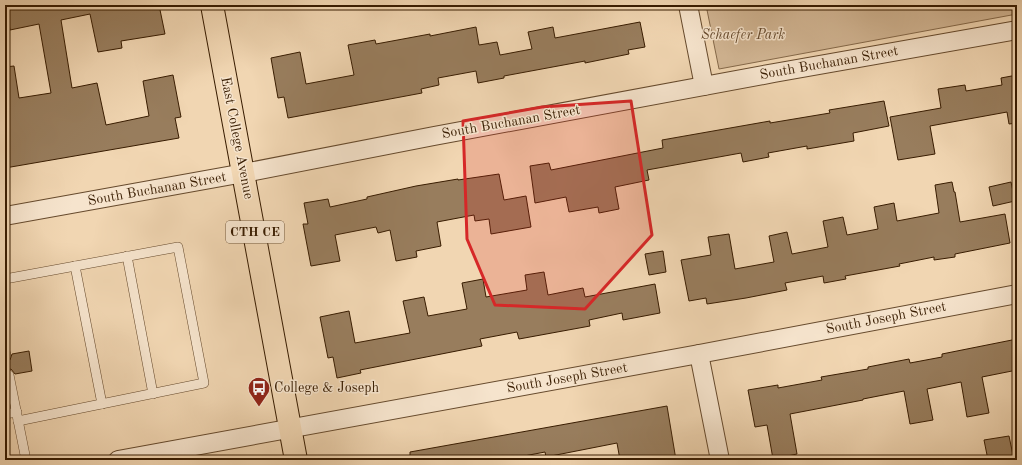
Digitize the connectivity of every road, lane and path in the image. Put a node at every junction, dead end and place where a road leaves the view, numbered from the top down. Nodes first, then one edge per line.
1 (212, 5) edge
2 (688, 5) edge
3 (1017, 30) edge
4 (704, 86) junction
5 (244, 173) junction
6 (5, 216) edge
7 (126, 256) junction
8 (75, 266) junction
9 (5, 279) edge
10 (1017, 294) edge
11 (699, 354) junction
12 (9, 375) dead end
13 (153, 394) junction
14 (102, 404) junction
15 (5, 414) edge
16 (18, 417) junction
17 (290, 429) junction
18 (26, 460) edge
19 (118, 460) edge
20 (296, 460) edge
21 (720, 460) edge

1 - 5 main road, East College Avenue / CTH CE
2 - 4 street
3 - 4 street, South Buchanan Street
4 - 5 street, South Buchanan Street
5 - 6 street, South Buchanan Street
5 - 17 main road, East College Avenue / CTH CE
7 - 8 lane
7 - 13 lane
7 - 13 lane
8 - 9 lane
8 - 14 lane
10 - 11 street, South Joseph Street
11 - 17 street, South Joseph Street
11 - 21 street
12 - 16 lane
13 - 14 lane
14 - 16 lane
15 - 16 lane
16 - 18 lane
17 - 19 street, South Joseph Street
17 - 20 main road, East College Avenue / CTH CE

